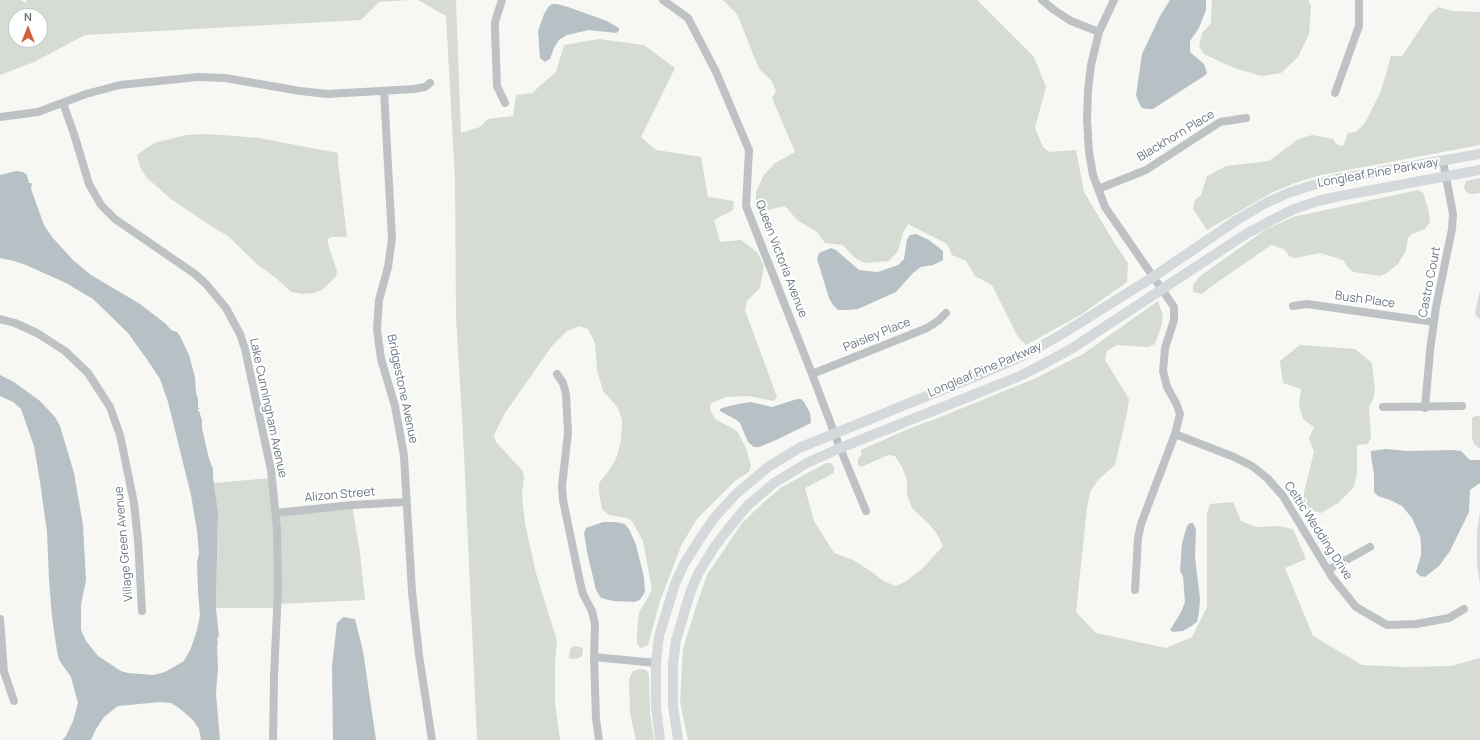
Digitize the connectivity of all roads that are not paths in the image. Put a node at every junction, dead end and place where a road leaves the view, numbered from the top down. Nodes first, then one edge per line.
1 (502, 0) edge
2 (663, 0) edge
3 (1042, 0) edge
4 (1114, 0) edge
5 (1359, 0) edge
6 (1099, 32) junction
7 (430, 83) dead end
8 (384, 91) junction
9 (1335, 93) dead end
10 (63, 103) junction
11 (505, 103) dead end
12 (0, 117) edge
13 (1246, 118) dead end
14 (1480, 154) edge
15 (1443, 161) junction
16 (1480, 170) edge
17 (1446, 176) junction
18 (1098, 189) junction
19 (1153, 277) junction
20 (1163, 290) junction
21 (1293, 306) dead end
22 (946, 313) dead end
23 (0, 319) edge
24 (1434, 322) junction
25 (557, 374) dead end
26 (812, 374) junction
27 (1462, 406) dead end
28 (1383, 408) dead end
29 (1425, 408) junction
30 (834, 433) junction
31 (1175, 434) junction
32 (840, 448) junction
33 (406, 502) junction
34 (866, 512) dead end
35 (276, 513) junction
36 (1370, 547) dead end
37 (1328, 570) junction
38 (1135, 590) dead end
39 (1464, 609) dead end
40 (142, 611) dead end
41 (0, 619) edge
42 (594, 657) junction
43 (656, 663) junction
44 (14, 701) dead end
45 (273, 740) edge
46 (432, 740) edge
47 (599, 740) edge
48 (660, 740) edge
49 (678, 740) edge

1 - 11 street
2 - 26 street, Queen Victoria Avenue
3 - 6 street
4 - 6 street
5 - 9 street
6 - 18 street
7 - 8 street
8 - 10 street
8 - 33 street, Bridgestone Avenue
10 - 12 street
10 - 35 street, Lake Cunningham Avenue
13 - 18 street, Blackhorn Place
14 - 15 main road, Longleaf Pine Parkway
15 - 17 street, Castro Court
15 - 19 main road, Longleaf Pine Parkway
16 - 17 main road, Longleaf Pine Parkway
17 - 20 main road, Longleaf Pine Parkway
17 - 24 street, Castro Court
18 - 19 street
19 - 20 street
19 - 30 main road, Longleaf Pine Parkway
20 - 31 street
20 - 32 main road, Longleaf Pine Parkway
21 - 24 street, Bush Place
22 - 26 street, Paisley Place
23 - 40 street, Village Green Avenue
24 - 29 street, Castro Court
25 - 42 street
26 - 30 street, Queen Victoria Avenue
27 - 29 street
28 - 29 street
30 - 32 street, Queen Victoria Avenue
30 - 43 main road, Longleaf Pine Parkway
31 - 37 street, Celtic Wedding Drive
31 - 38 street
32 - 34 street, Queen Victoria Avenue
32 - 49 main road, Longleaf Pine Parkway
33 - 35 street, Alizon Street
33 - 46 street, Bridgestone Avenue
35 - 45 street, Lake Cunningham Avenue
36 - 37 street
37 - 39 street, Celtic Wedding Drive
41 - 44 street
42 - 43 street
42 - 47 street
43 - 48 main road, Longleaf Pine Parkway

